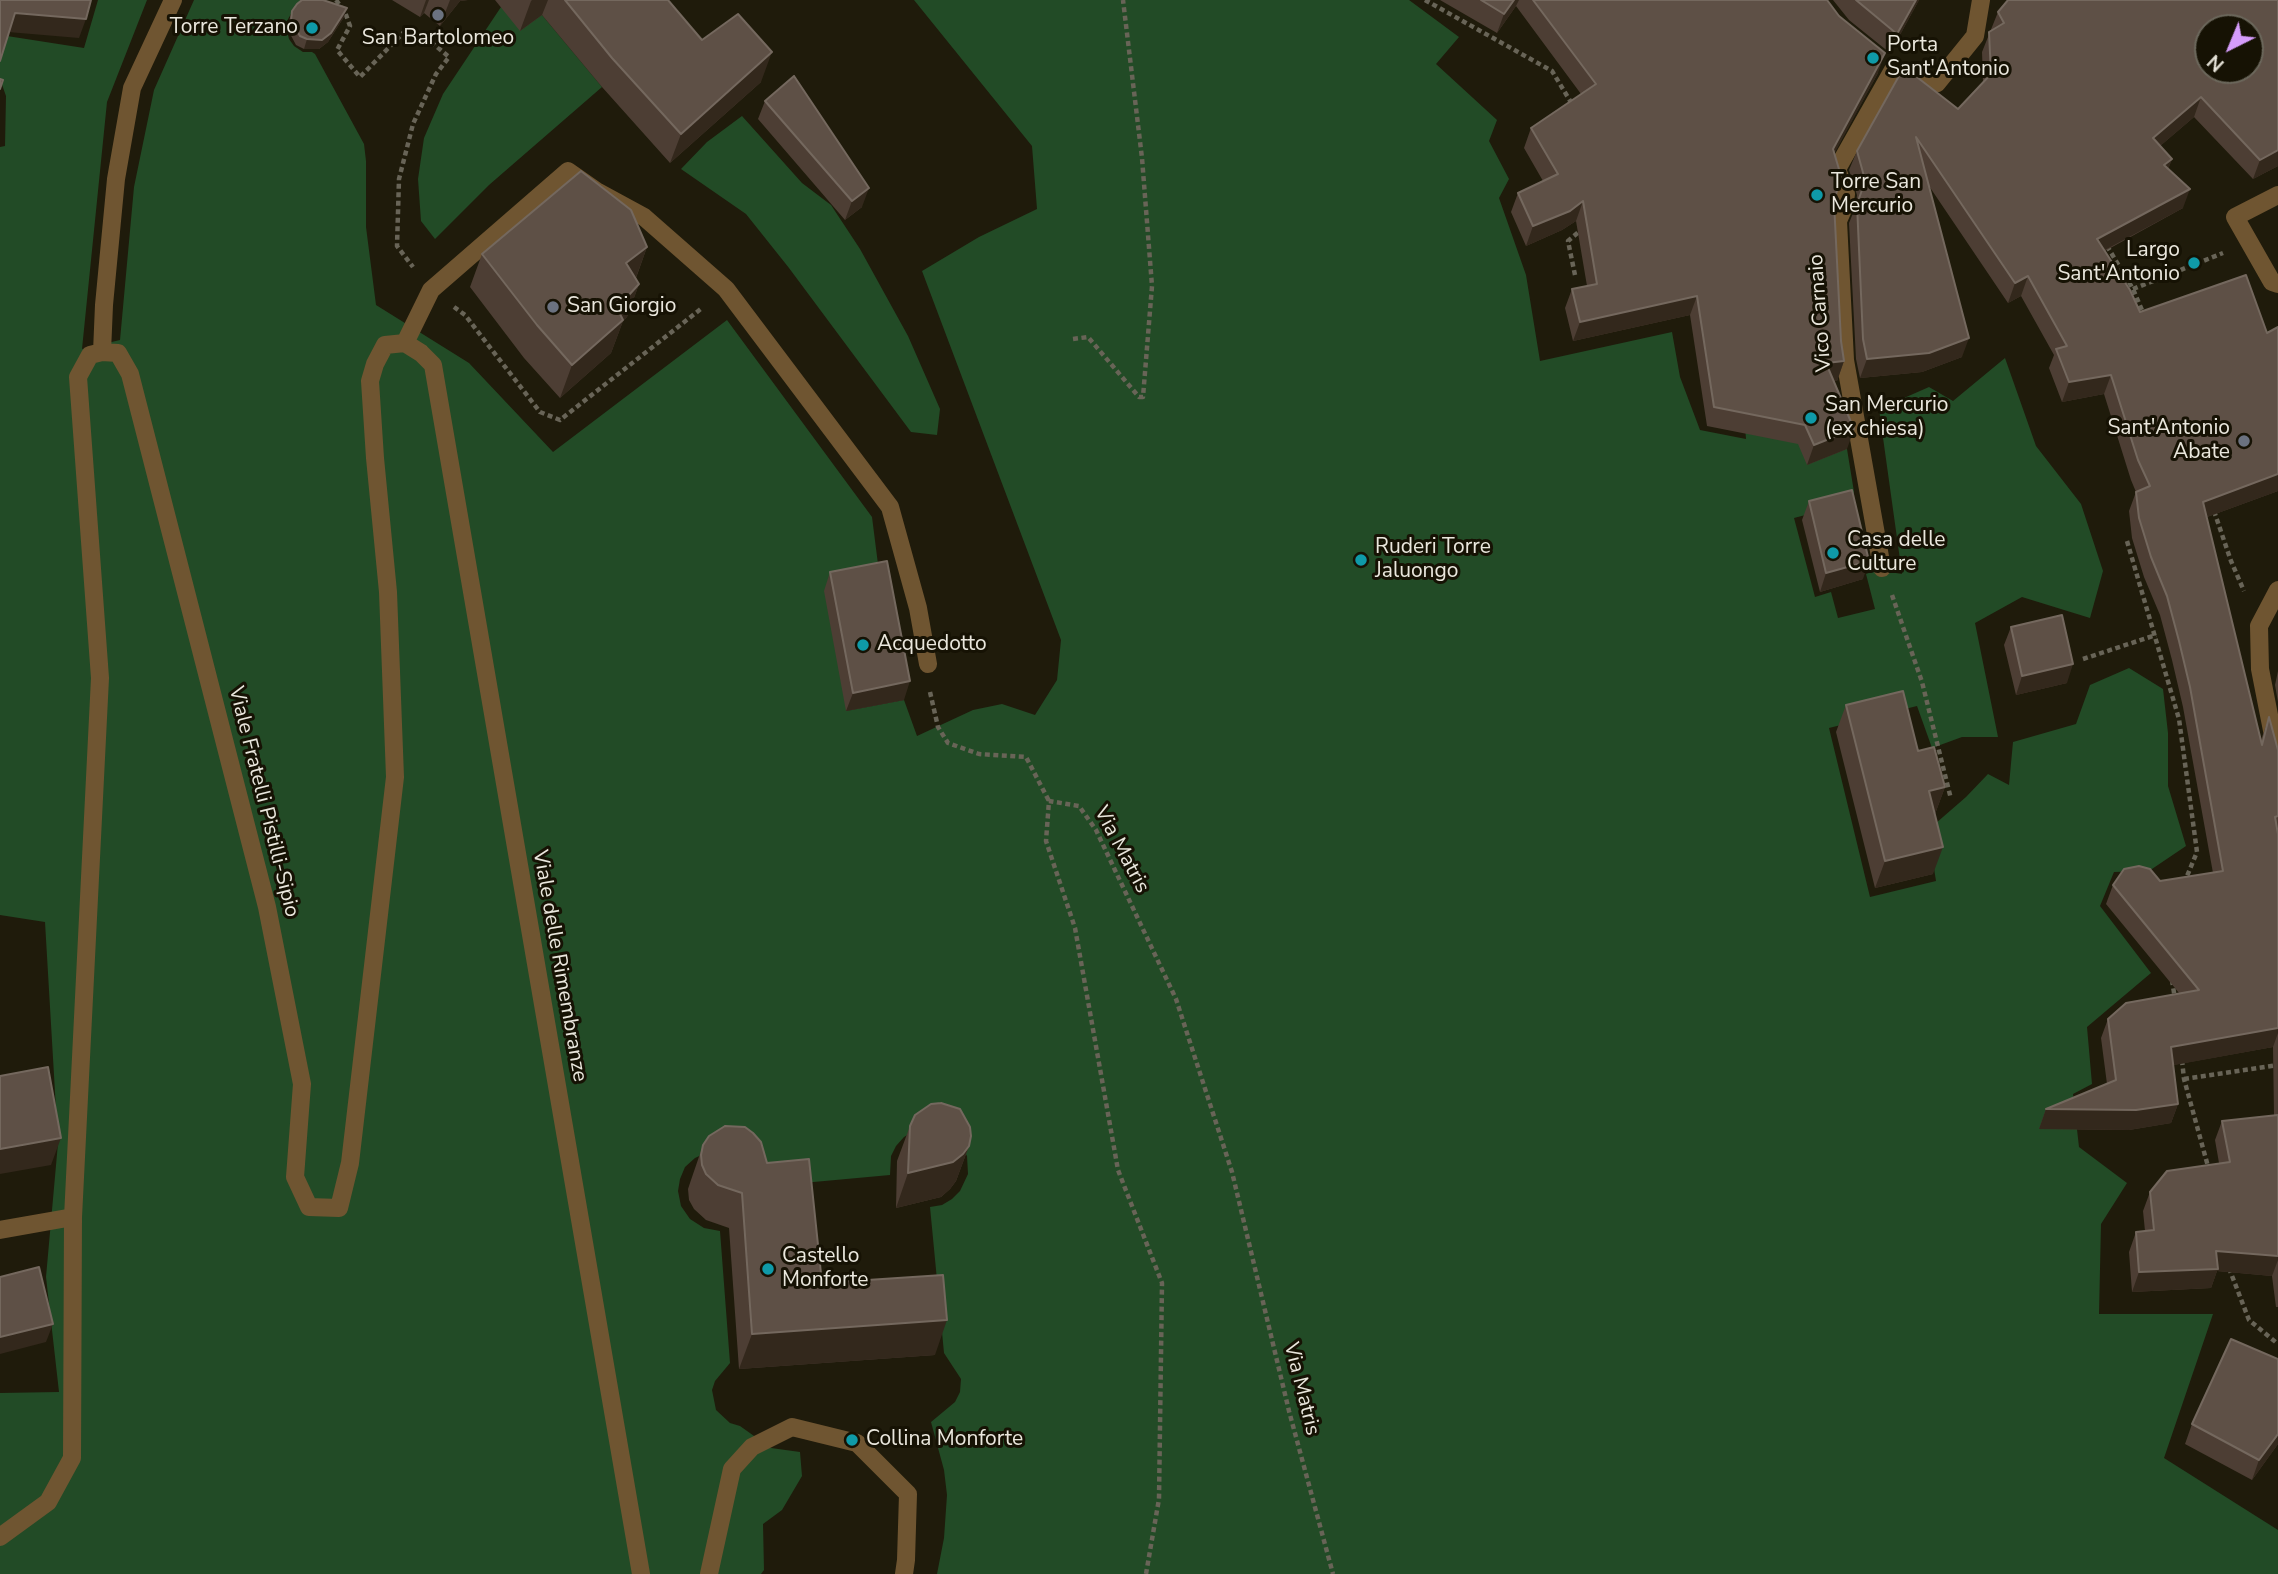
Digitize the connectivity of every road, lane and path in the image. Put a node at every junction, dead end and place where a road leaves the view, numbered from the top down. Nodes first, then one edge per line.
1 (173, 0) edge
2 (335, 0) edge
3 (1123, 0) edge
4 (1425, 0) edge
5 (1981, 0) edge
6 (1573, 105) edge
7 (2278, 195) edge
8 (1588, 225) edge
9 (2100, 239) edge
10 (2250, 243) junction
11 (1575, 275) dead end
12 (2278, 284) edge
13 (726, 289) junction
14 (2133, 289) junction
15 (431, 290) junction
16 (2149, 327) edge
17 (1073, 339) dead end
18 (405, 343) junction
19 (102, 352) junction
20 (2211, 504) edge
21 (2127, 541) dead end
22 (1882, 568) joint
23 (2278, 590) edge
24 (2259, 626) junction
25 (2156, 635) junction
26 (2083, 659) dead end
27 (928, 664) joint
28 (2278, 761) edge
29 (1951, 799) dead end
30 (1049, 801) junction
31 (2197, 884) edge
32 (2170, 969) edge
33 (2176, 1009) edge
34 (2182, 1056) edge
35 (2278, 1065) edge
36 (2184, 1079) junction
37 (2211, 1177) edge
38 (73, 1217) junction
39 (0, 1230) edge
40 (2227, 1260) edge
41 (2278, 1344) edge
42 (0, 1537) edge
43 (641, 1574) edge
44 (709, 1574) edge
45 (904, 1574) edge
46 (1146, 1574) edge
47 (1333, 1574) edge

1 - 19 street
2 - 15 path
3 - 17 path
4 - 6 path
5 - 22 street, Vico Carnaio
7 - 10 street
8 - 11 path
9 - 14 path
10 - 12 street
10 - 14 path
13 - 15 street
13 - 15 path
13 - 27 street
14 - 16 path
15 - 18 street
18 - 19 street, Viale Fratelli Pistilli-Sipio
18 - 43 street, Viale delle Rimembranze
19 - 38 street
20 - 24 path
21 - 25 path
22 - 29 path
23 - 24 street
24 - 28 street
25 - 26 path
25 - 31 path
27 - 30 path
30 - 46 path
30 - 47 path, Via Matris
32 - 33 path
34 - 36 path
35 - 36 path
36 - 37 path
38 - 39 street
38 - 42 street
40 - 41 path
44 - 45 street

